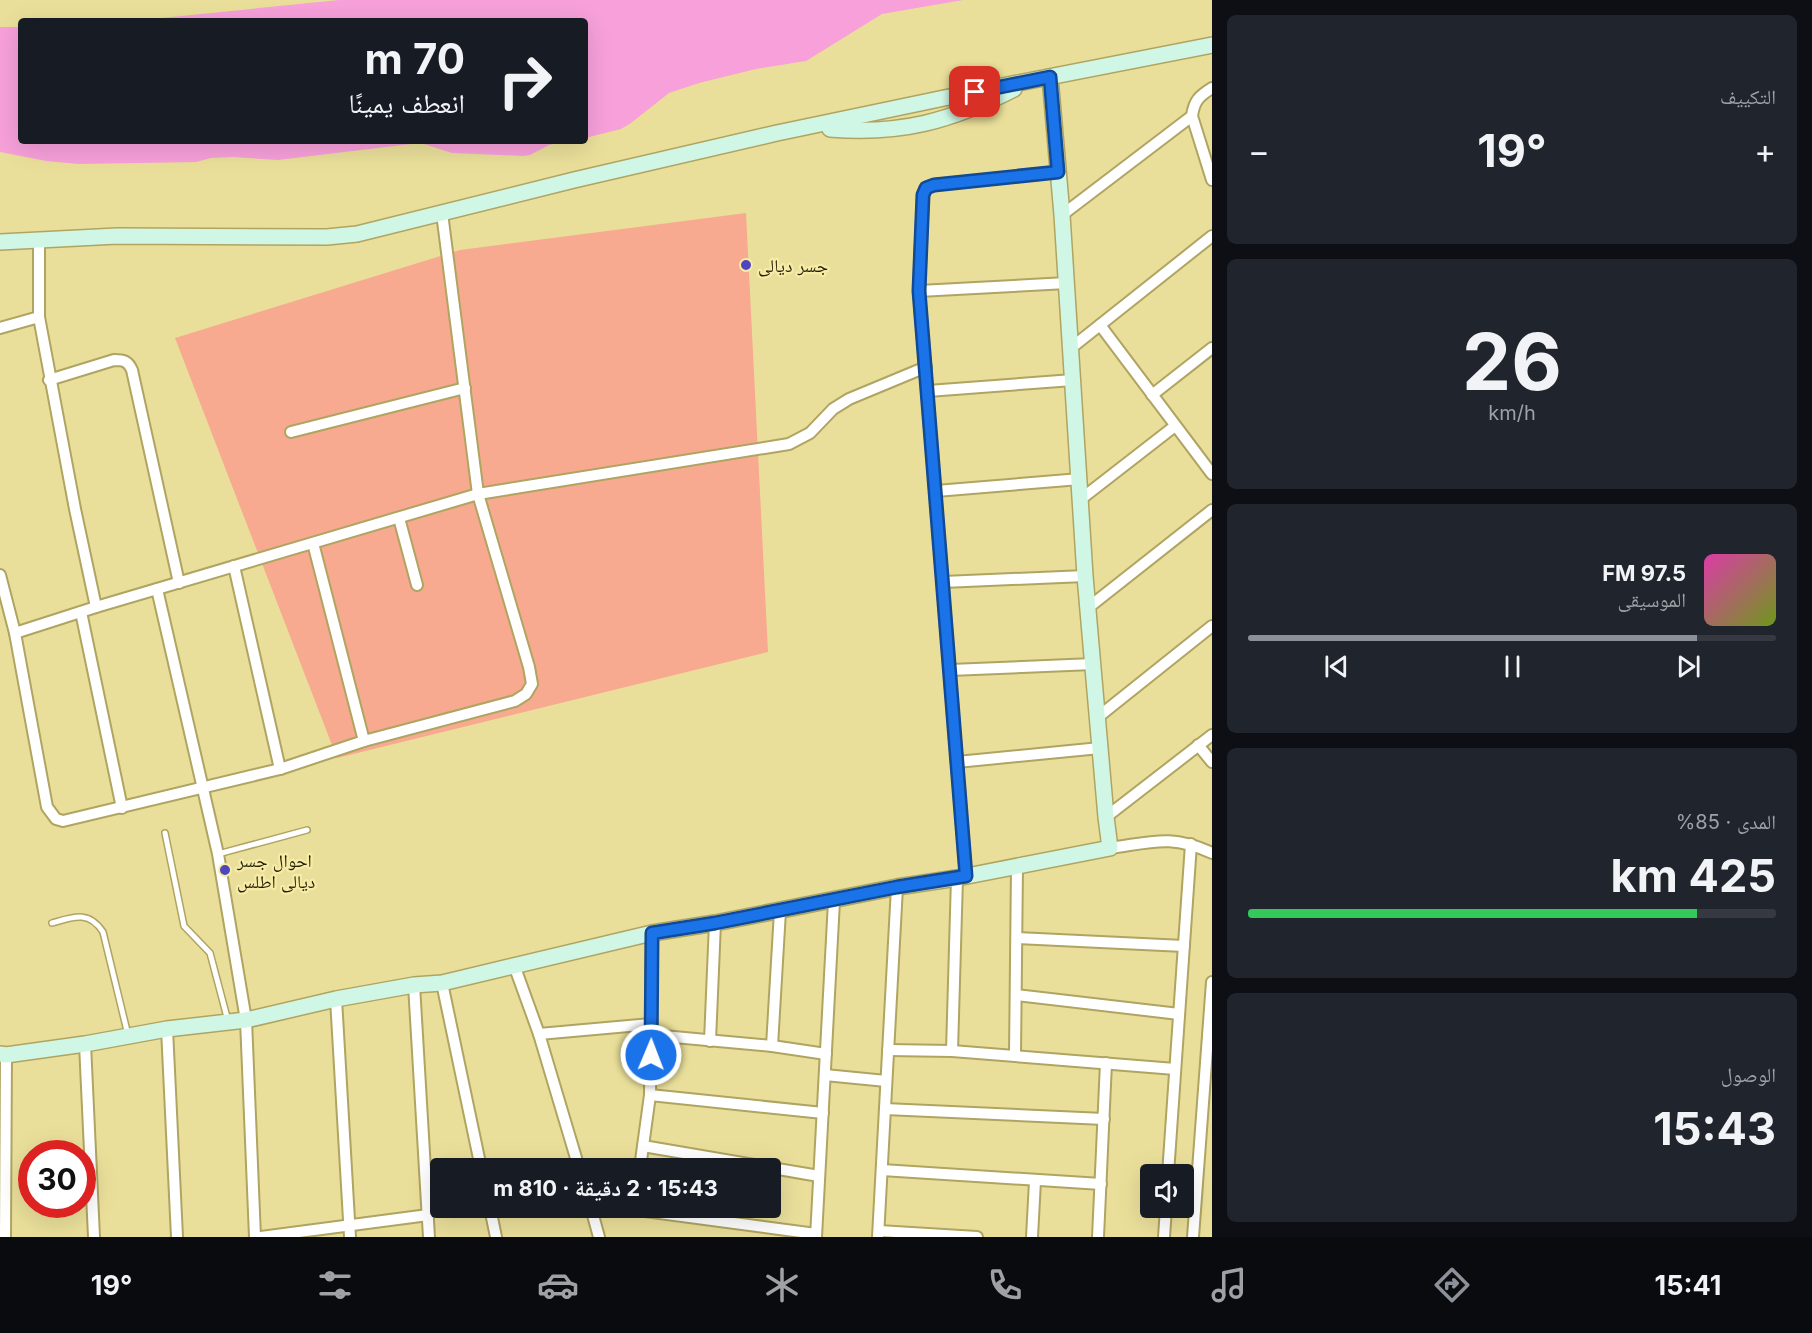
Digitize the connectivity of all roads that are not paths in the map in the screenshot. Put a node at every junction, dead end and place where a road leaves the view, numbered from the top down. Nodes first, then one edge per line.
1 (1212, 46) edge
2 (1050, 77) junction
3 (1212, 88) edge
4 (1192, 116) junction
5 (1058, 172) junction
6 (1212, 180) edge
7 (442, 213) junction
8 (1062, 215) junction
9 (1211, 239) edge
10 (39, 240) junction
11 (0, 242) edge
12 (1067, 282) junction
13 (919, 291) junction
14 (39, 317) junction
15 (1100, 325) junction
16 (0, 328) edge
17 (1071, 348) junction
18 (1212, 348) edge
19 (926, 367) junction
20 (50, 380) junction
21 (1073, 380) junction
22 (465, 388) junction
23 (928, 391) junction
24 (1152, 395) junction
25 (1175, 426) junction
26 (291, 432) dead end
27 (1211, 470) edge
28 (1080, 479) junction
29 (936, 491) junction
30 (478, 494) junction
31 (1081, 500) junction
32 (1212, 510) edge
33 (399, 518) junction
34 (313, 543) junction
35 (234, 566) junction
36 (0, 575) edge
37 (1086, 576) junction
38 (943, 582) junction
39 (179, 583) junction
40 (417, 585) dead end
41 (158, 589) junction
42 (96, 607) junction
43 (1089, 608) junction
44 (81, 612) junction
45 (1212, 626) edge
46 (15, 633) junction
47 (1093, 664) junction
48 (950, 670) junction
49 (1098, 717) junction
50 (1212, 735) edge
51 (364, 741) junction
52 (1198, 745) junction
53 (1100, 748) junction
54 (957, 762) junction
55 (1212, 762) edge
56 (280, 769) junction
57 (202, 788) junction
58 (122, 808) junction
59 (1106, 817) junction
60 (307, 830) dead end
61 (165, 833) dead end
62 (1191, 844) junction
63 (1110, 848) junction
64 (1212, 853) edge
65 (218, 854) junction
66 (1017, 866) junction
67 (962, 877) junction
68 (897, 887) junction
69 (834, 900) junction
70 (780, 911) junction
71 (52, 923) dead end
72 (715, 923) junction
73 (652, 933) junction
74 (1017, 938) junction
75 (1184, 946) junction
76 (514, 965) junction
77 (1212, 982) edge
78 (442, 983) junction
79 (414, 985) junction
80 (1016, 995) junction
81 (336, 999) junction
82 (1179, 1014) junction
83 (246, 1020) junction
84 (228, 1022) junction
85 (1211, 1022) edge
86 (167, 1029) junction
87 (651, 1030) junction
88 (539, 1034) junction
89 (128, 1036) junction
90 (710, 1041) junction
91 (85, 1044) junction
92 (772, 1046) junction
93 (888, 1050) junction
94 (952, 1051) junction
95 (826, 1054) junction
96 (3, 1055) edge
97 (1015, 1055) junction
98 (1106, 1063) junction
99 (1175, 1069) junction
100 (825, 1075) junction
101 (886, 1081) junction
102 (650, 1095) junction
103 (1208, 1097) edge
104 (885, 1109) junction
105 (823, 1113) junction
106 (1104, 1119) junction
107 (643, 1146) junction
108 (479, 1158) edge
109 (576, 1158) edge
110 (641, 1158) edge
111 (1169, 1164) edge
112 (882, 1170) junction
113 (819, 1176) junction
114 (1035, 1181) junction
115 (1101, 1184) junction
116 (2, 1209) edge
117 (428, 1215) junction
118 (492, 1218) edge
119 (594, 1218) edge
120 (702, 1218) edge
121 (1165, 1218) edge
122 (350, 1231) edge
123 (878, 1234) edge
124 (816, 1235) edge
125 (5, 1237) edge
126 (94, 1237) edge
127 (177, 1237) edge
128 (255, 1237) edge
129 (261, 1237) edge
130 (429, 1237) edge
131 (496, 1237) edge
132 (599, 1237) edge
133 (977, 1237) edge
134 (1032, 1237) edge
135 (1098, 1237) edge
136 (1164, 1237) edge
137 (1193, 1237) edge

1 - 2 street
2 - 5 street
2 - 7 street
3 - 4 street
4 - 6 street
4 - 8 street
5 - 8 street
5 - 13 street
7 - 10 street
7 - 22 street
8 - 12 street
9 - 15 street
10 - 11 street
10 - 14 street
12 - 13 street
12 - 17 street
13 - 19 street
14 - 16 street
14 - 20 street
15 - 17 street
15 - 24 street
17 - 21 street
18 - 24 street
19 - 23 street
19 - 30 street
20 - 39 street
20 - 42 street
21 - 23 street
21 - 28 street
22 - 26 street
22 - 30 street
23 - 29 street
24 - 25 street
25 - 27 street
25 - 31 street
28 - 29 street
28 - 31 street
29 - 38 street
30 - 33 street
30 - 51 street
31 - 37 street
32 - 43 street
33 - 34 street
33 - 40 street
34 - 35 street
34 - 51 street
35 - 39 street
35 - 56 street
36 - 46 street
37 - 38 street
37 - 43 street
38 - 48 street
39 - 41 street
41 - 42 street
41 - 57 street
42 - 44 street
43 - 47 street
44 - 46 street
44 - 58 street
45 - 49 street
46 - 58 street
47 - 48 street
47 - 49 street
48 - 54 street
49 - 53 street
50 - 52 street
51 - 56 street
52 - 55 street
52 - 59 street
53 - 54 street
53 - 59 street
54 - 67 street
56 - 57 street
57 - 58 street
57 - 65 street
59 - 63 street
60 - 65 lane
61 - 84 lane
62 - 63 street
62 - 64 street
62 - 75 street
63 - 66 street
65 - 83 street
66 - 67 street
66 - 74 street
67 - 68 street
67 - 94 street
68 - 69 street
68 - 93 street
69 - 70 street
69 - 95 street
70 - 72 street
70 - 92 street
71 - 89 lane
72 - 73 street
72 - 90 street
73 - 76 street
73 - 87 street
74 - 75 street
74 - 80 street
75 - 82 street
76 - 78 street
76 - 88 street
77 - 85 street
78 - 79 street
78 - 108 street
79 - 81 street
79 - 117 street
80 - 82 street
80 - 97 street
81 - 83 street
81 - 122 street
82 - 99 street
83 - 84 street
83 - 128 street
84 - 86 street
85 - 103 street
86 - 89 street
86 - 127 street
87 - 88 street
87 - 90 street
87 - 102 street
88 - 109 street
89 - 91 street
90 - 92 street
91 - 96 street
91 - 126 street
92 - 95 street
93 - 94 street
93 - 101 street
94 - 97 street
95 - 100 street
96 - 116 street
97 - 98 street
98 - 99 street
98 - 106 street
99 - 111 street
100 - 101 street
100 - 105 street
101 - 104 street
102 - 105 street
102 - 107 street
103 - 137 street
104 - 106 street
104 - 112 street
105 - 113 street
106 - 115 street
107 - 110 street
107 - 113 street
112 - 114 street
112 - 123 street
113 - 124 street
114 - 115 street
114 - 134 street
115 - 135 street
116 - 125 street
117 - 122 street
117 - 130 street
118 - 131 street
119 - 132 street
120 - 124 street
121 - 136 street
122 - 129 street
123 - 133 street

